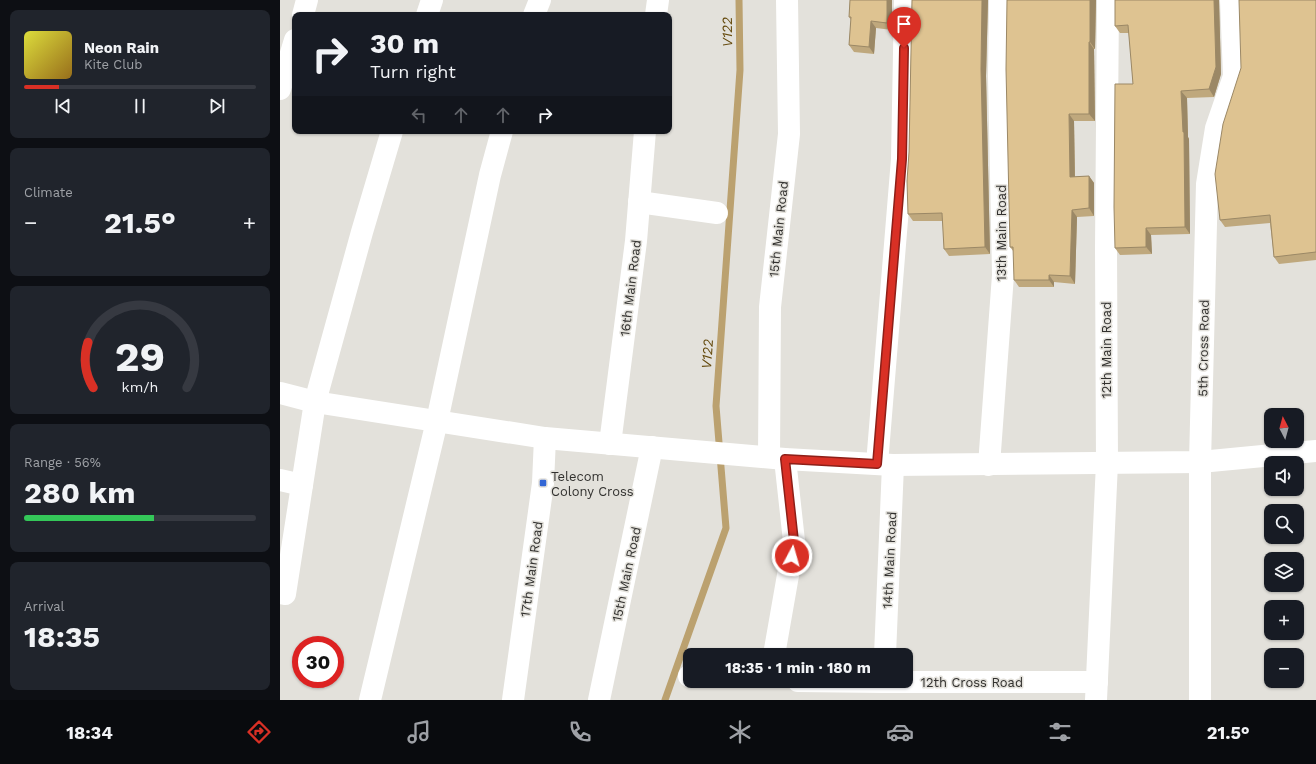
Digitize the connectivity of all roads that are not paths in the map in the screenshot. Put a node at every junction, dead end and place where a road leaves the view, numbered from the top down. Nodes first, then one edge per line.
1 (307, 0) edge
2 (432, 0) edge
3 (540, 0) edge
4 (658, 0) edge
5 (788, 0) edge
6 (905, 0) edge
7 (1000, 0) edge
8 (1108, 0) edge
9 (1231, 0) edge
10 (304, 12) edge
11 (429, 12) edge
12 (535, 12) edge
13 (656, 12) edge
14 (292, 50) edge
15 (280, 89) edge
16 (391, 134) edge
17 (501, 134) edge
18 (645, 134) edge
19 (640, 202) junction
20 (717, 213) dead end
21 (280, 393) edge
22 (315, 402) junction
23 (437, 421) junction
24 (545, 438) junction
25 (610, 444) junction
26 (652, 447) junction
27 (1316, 452) edge
28 (777, 458) junction
29 (1200, 462) junction
30 (1107, 463) junction
31 (885, 464) junction
32 (989, 465) junction
33 (280, 480) edge
34 (302, 485) junction
35 (280, 593) edge
36 (775, 648) edge
37 (885, 648) edge
38 (913, 683) edge
39 (1096, 691) edge
40 (370, 700) edge
41 (513, 700) edge
42 (599, 700) edge
43 (1200, 700) edge

1 - 10 street
2 - 11 street
3 - 12 street
4 - 13 street
5 - 28 street, 15th Main Road
6 - 31 street, 14th Main Road
7 - 32 street, 13th Main Road
8 - 30 street, 12th Main Road
9 - 29 street, 5th Cross Road
14 - 15 street
16 - 22 street
17 - 23 street
18 - 19 street, 16th Main Road
19 - 20 street
19 - 25 street, 16th Main Road
21 - 22 street
22 - 23 street
22 - 34 street
23 - 24 street
23 - 40 street
24 - 25 street
24 - 41 street, 17th Main Road
25 - 26 street
26 - 28 street
26 - 42 street, 15th Main Road
27 - 29 street
28 - 31 street
28 - 36 street, 15th Main Road
29 - 30 street
29 - 43 street, 5th Cross Road
30 - 32 street
30 - 39 street, 12th Main Road
31 - 32 street
31 - 37 street, 14th Main Road
33 - 34 street
34 - 35 street
38 - 39 street, 12th Cross Road

